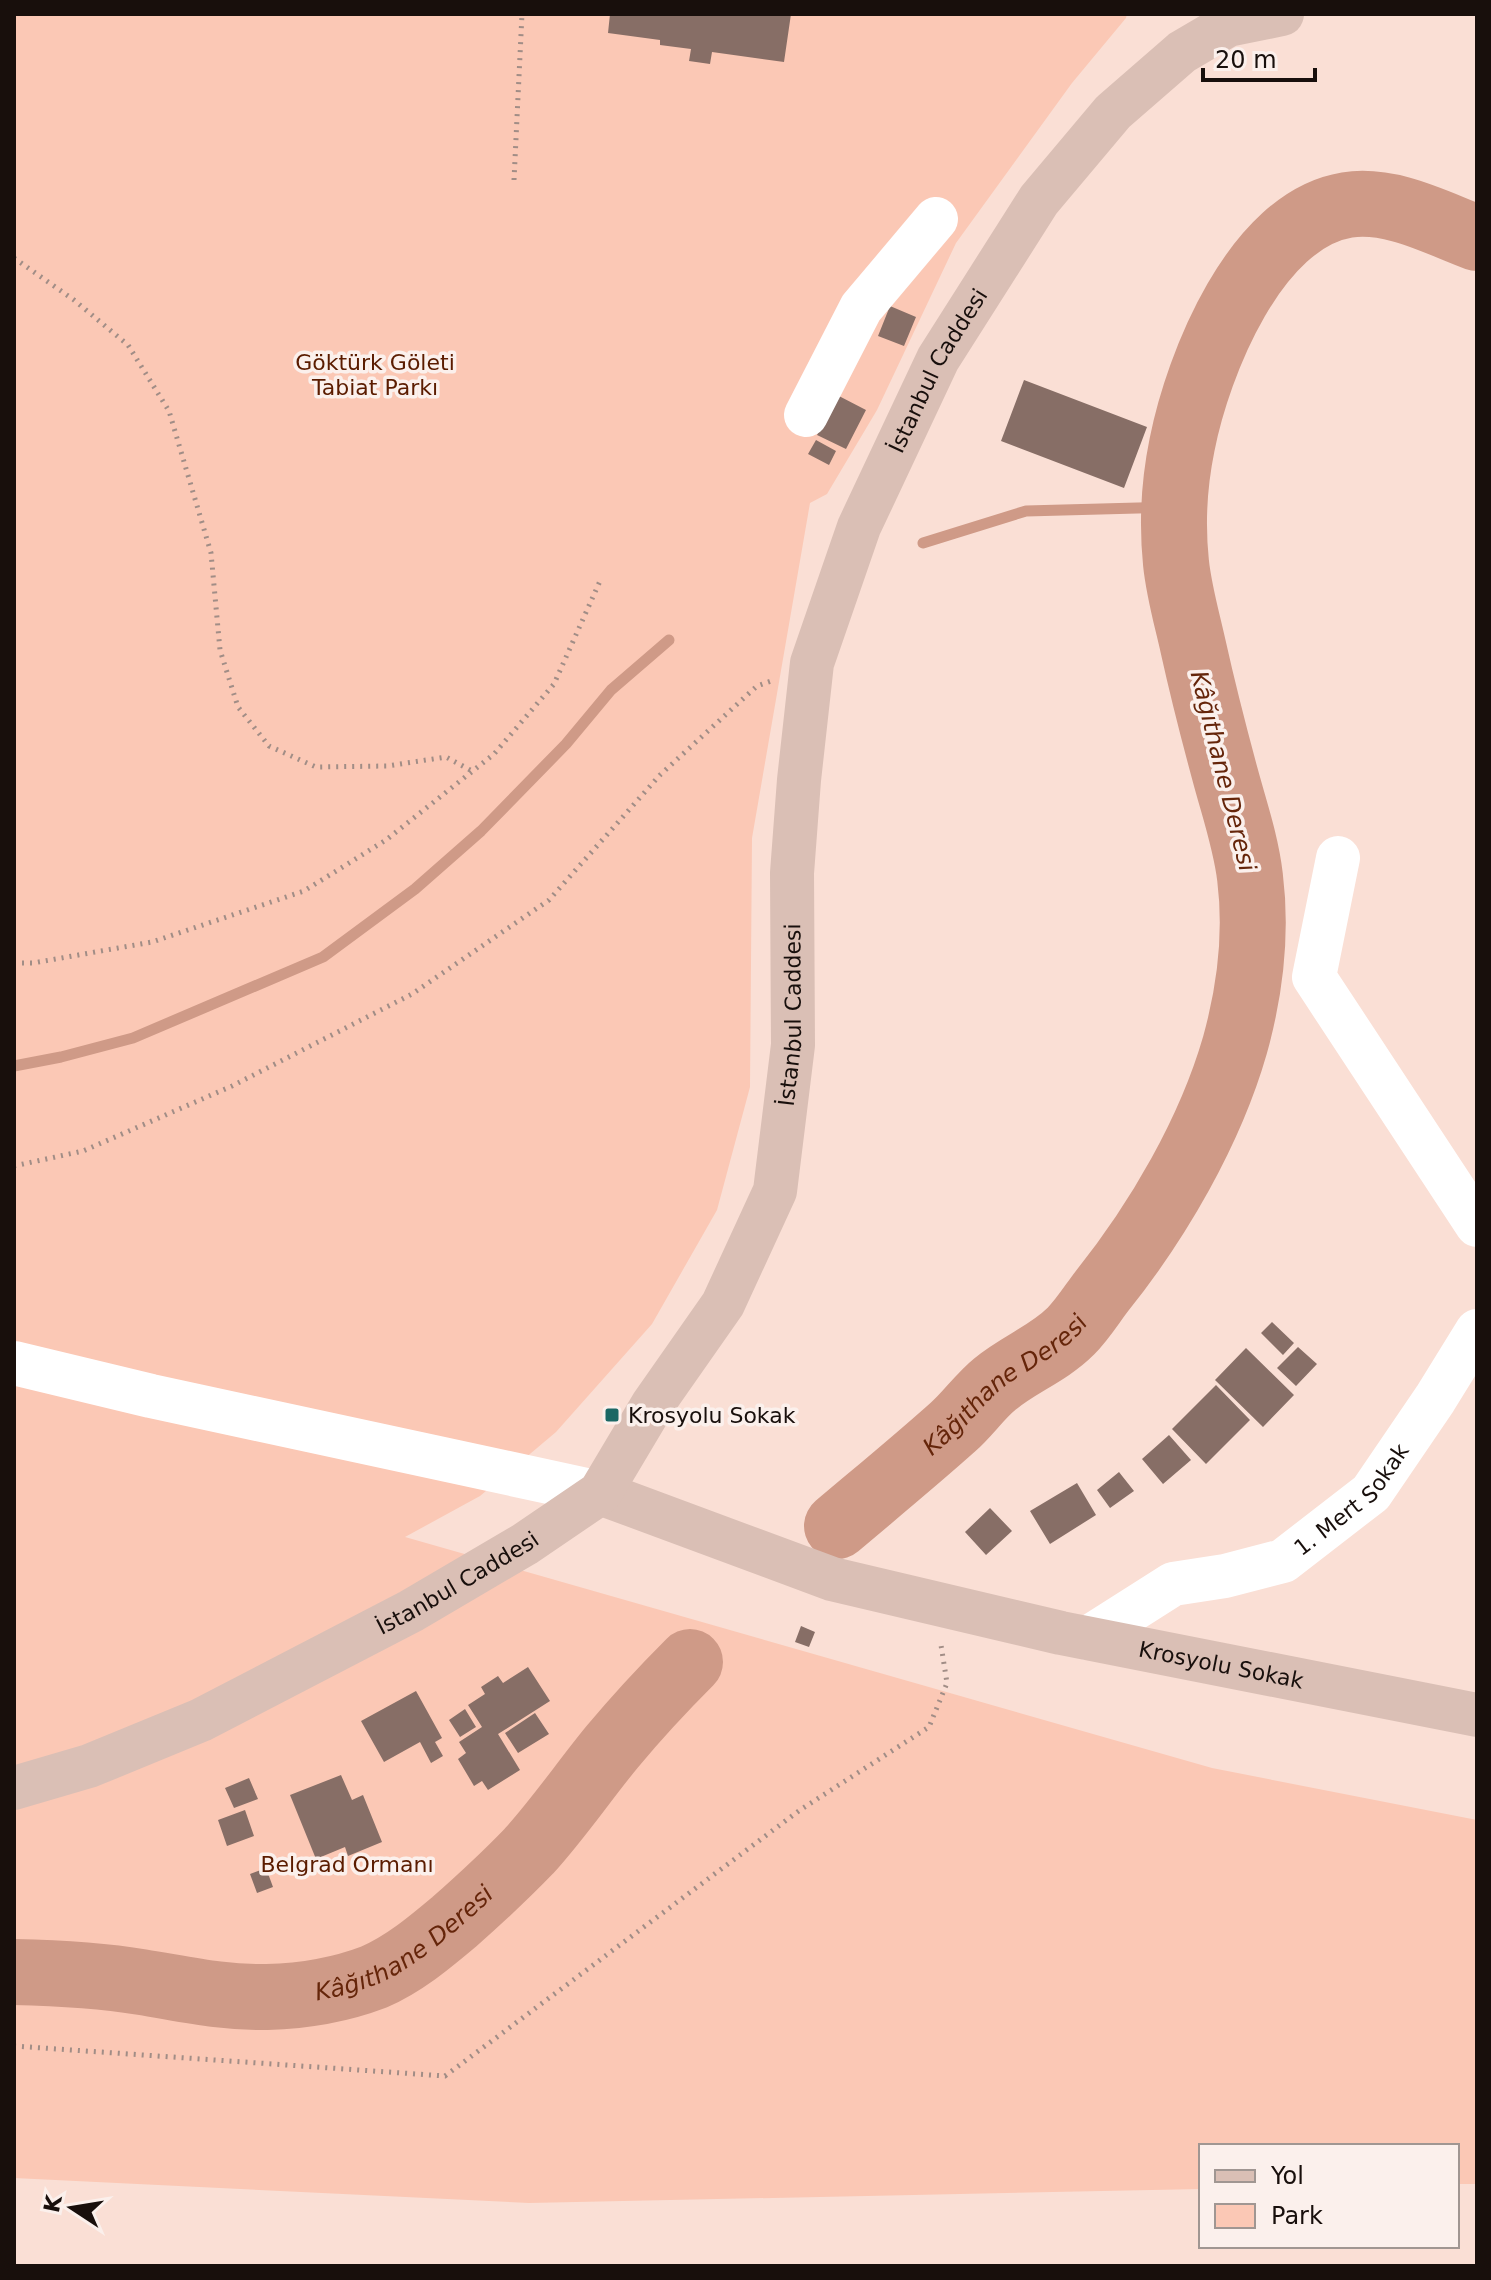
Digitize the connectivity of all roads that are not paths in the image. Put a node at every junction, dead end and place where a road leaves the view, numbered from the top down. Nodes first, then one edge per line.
1 (1282, 14) edge
2 (1218, 19) edge
3 (936, 219) dead end
4 (806, 415) dead end
5 (1338, 858) dead end
6 (1477, 1225) edge
7 (1477, 1331) edge
8 (14, 1363) edge
9 (600, 1493) junction
10 (1088, 1638) junction
11 (1477, 1715) edge
12 (14, 1788) edge

1 - 2 main road, İstanbul Caddesi
2 - 9 main road, İstanbul Caddesi
3 - 4 street
5 - 6 street
7 - 10 street, 1. Mert Sokak
8 - 9 street
9 - 10 main road, Krosyolu Sokak
9 - 12 main road, İstanbul Caddesi
10 - 11 main road, Krosyolu Sokak

